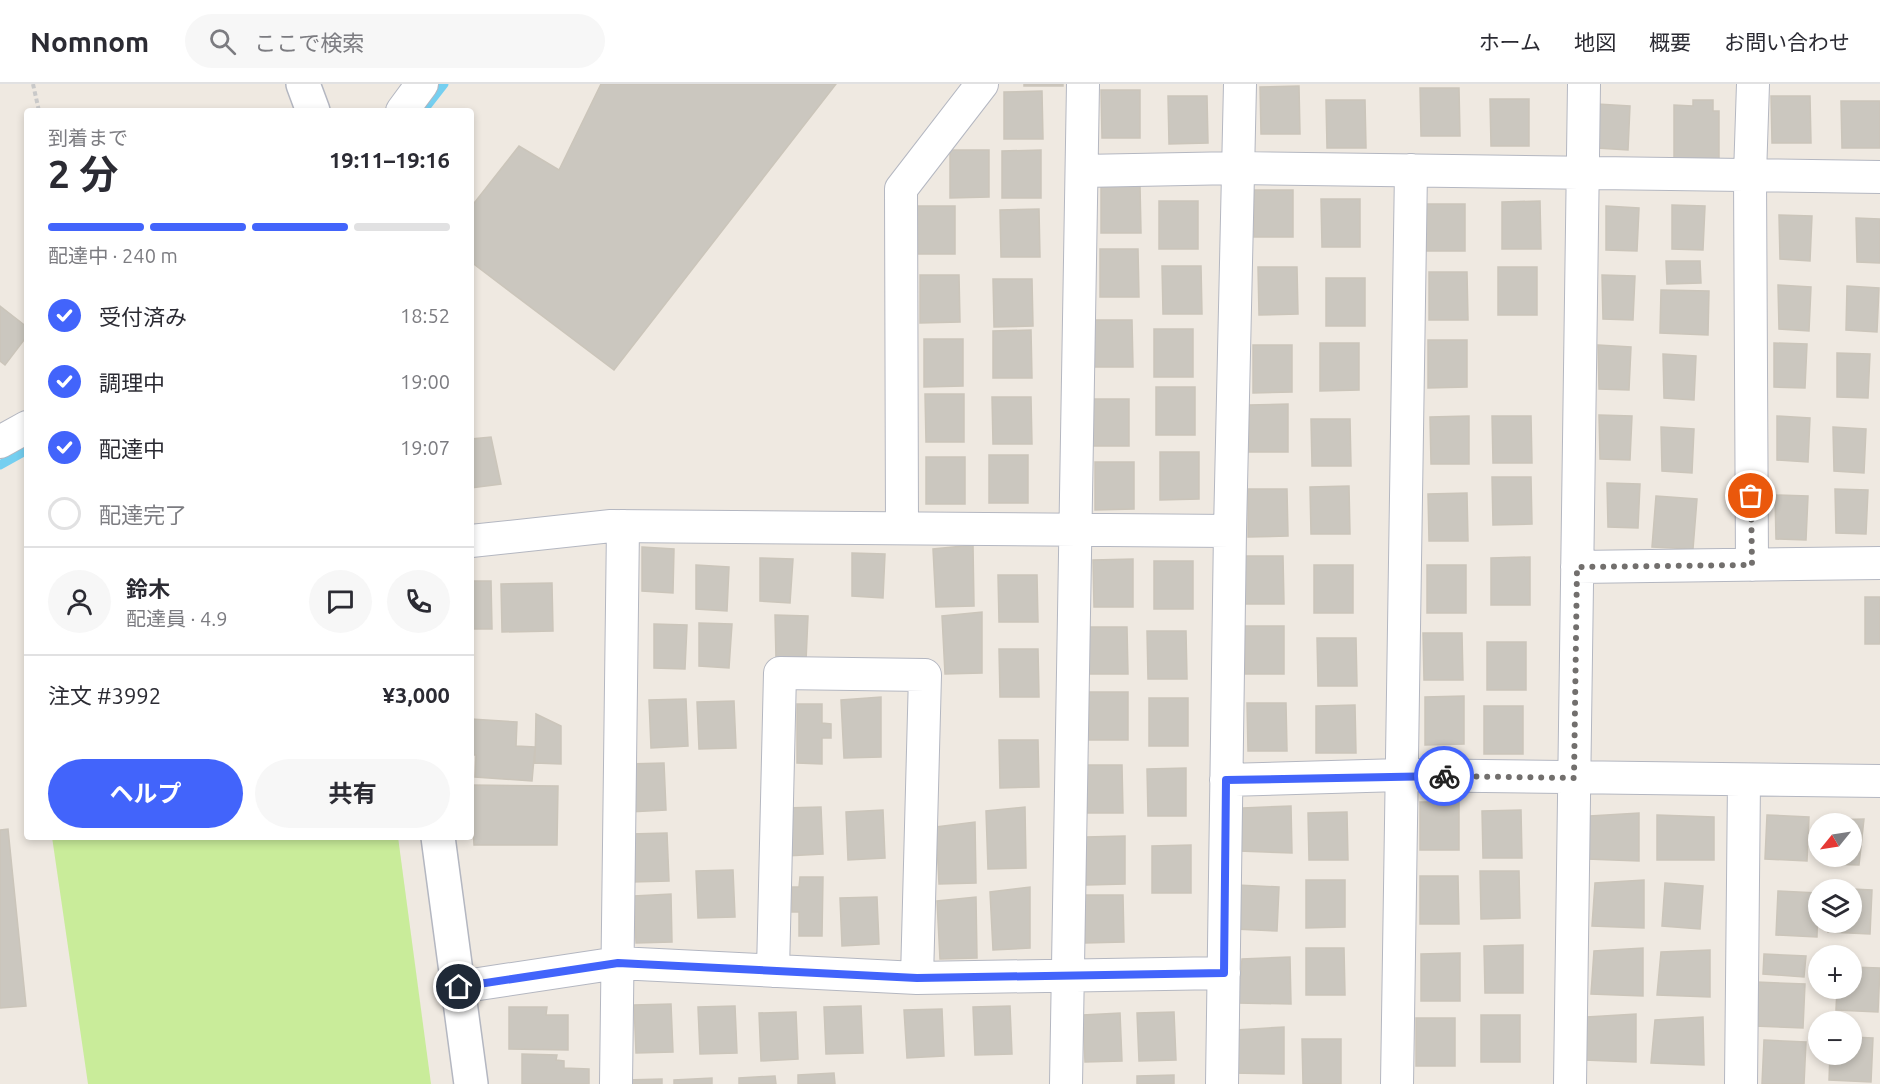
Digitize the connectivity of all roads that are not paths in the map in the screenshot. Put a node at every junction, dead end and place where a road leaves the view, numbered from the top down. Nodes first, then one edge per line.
1 (303, 84) edge
2 (422, 84) edge
3 (982, 84) edge
4 (1083, 84) edge
5 (1240, 84) edge
6 (1584, 84) edge
7 (1753, 84) edge
8 (312, 108) edge
9 (404, 108) edge
10 (1238, 168) junction
11 (1411, 170) junction
12 (1082, 171) junction
13 (1583, 172) junction
14 (1750, 175) junction
15 (1880, 177) edge
16 (24, 429) edge
17 (0, 442) edge
18 (623, 526) junction
19 (902, 528) junction
20 (1077, 530) junction
21 (1230, 531) junction
22 (474, 541) edge
23 (1880, 563) edge
24 (1752, 565) junction
25 (1577, 567) junction
26 (1401, 775) junction
27 (1574, 778) junction
28 (1226, 780) junction
29 (1744, 780) junction
30 (1880, 781) edge
31 (438, 840) edge
32 (618, 963) junction
33 (773, 971) junction
34 (1224, 973) junction
35 (1068, 975) junction
36 (917, 978) junction
37 (459, 987) junction
38 (471, 1084) edge
39 (615, 1084) edge
40 (1066, 1084) edge
41 (1222, 1084) edge
42 (1397, 1084) edge
43 (1570, 1084) edge
44 (1741, 1084) edge

1 - 8 street
2 - 9 street
3 - 19 street
4 - 12 street
5 - 10 street
6 - 13 street
7 - 14 street
10 - 11 street
10 - 12 street
10 - 21 street
11 - 13 street
11 - 26 street
12 - 20 street
13 - 14 street
13 - 25 street
14 - 15 street
14 - 24 street
16 - 17 street
18 - 19 street
18 - 22 street
18 - 32 street
19 - 20 street
20 - 21 street
20 - 35 street
21 - 28 street
23 - 24 street
24 - 25 street
25 - 27 street
26 - 27 street
26 - 28 street
26 - 42 street
27 - 29 street
27 - 43 street
28 - 34 street
29 - 30 street
29 - 44 street
31 - 37 street
32 - 33 street
32 - 37 street
32 - 39 street
33 - 36 street
33 - 36 street
34 - 35 street
34 - 41 street
35 - 36 street
35 - 40 street
37 - 38 street

